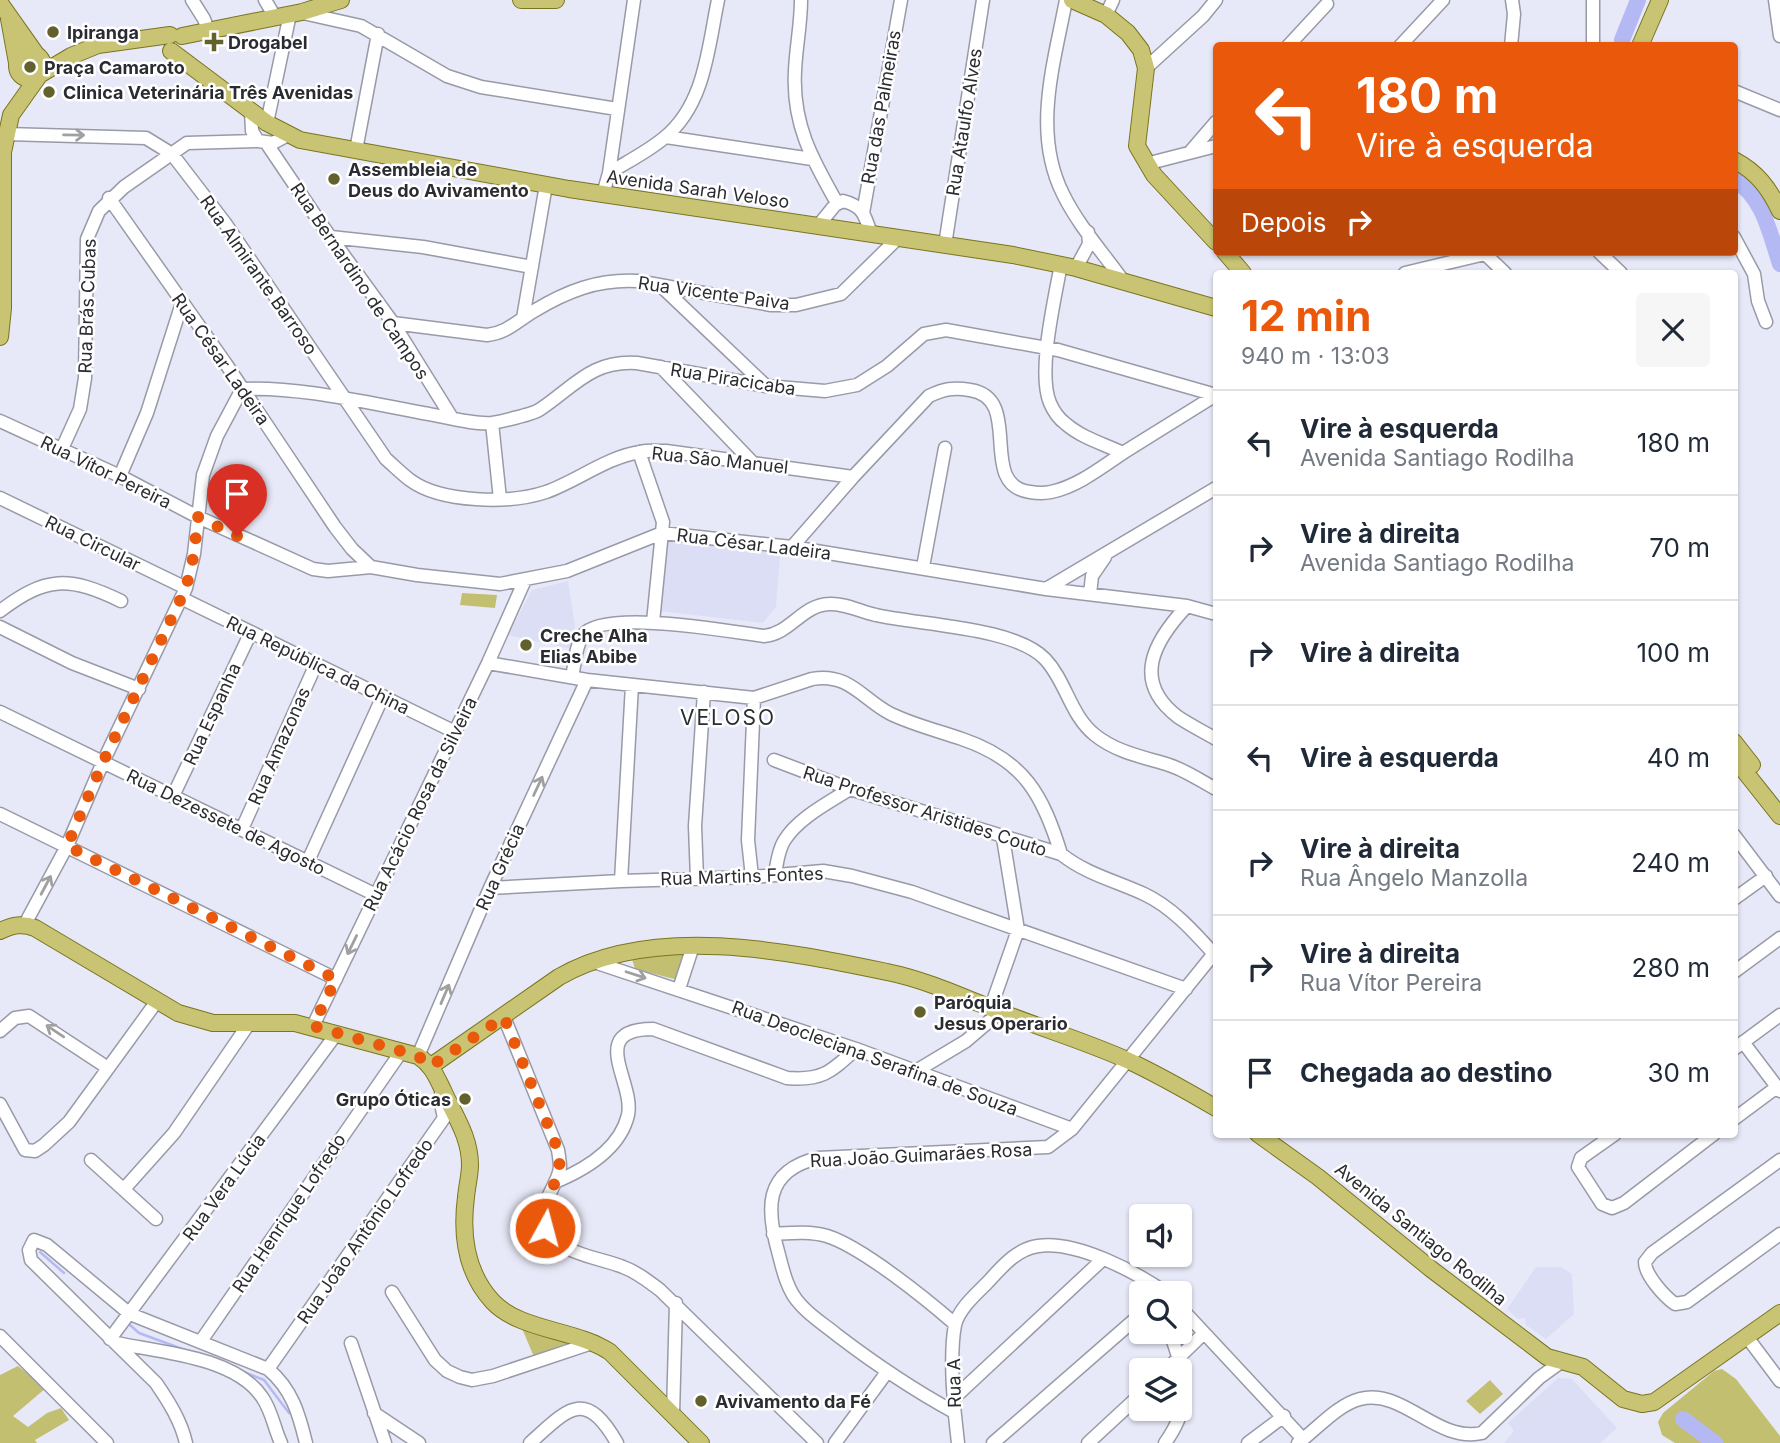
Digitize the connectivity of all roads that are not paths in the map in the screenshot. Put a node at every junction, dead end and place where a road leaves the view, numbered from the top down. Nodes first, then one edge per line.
1 (192, 0) edge
2 (265, 0) edge
3 (337, 0) edge
4 (521, 0) edge
5 (635, 0) edge
6 (718, 0) edge
7 (801, 0) edge
8 (901, 0) edge
9 (983, 0) edge
10 (1066, 0) edge
11 (1072, 0) edge
12 (1216, 0) edge
13 (1443, 0) edge
14 (1512, 0) edge
15 (1593, 0) edge
16 (1660, 0) edge
17 (1775, 0) edge
18 (551, 1) edge
19 (1327, 4) dead end
20 (1110, 8) edge
21 (3, 12) edge
22 (289, 15) junction
23 (208, 30) junction
24 (378, 34) junction
25 (1780, 36) edge
26 (1292, 42) edge
27 (1404, 42) edge
28 (1511, 42) edge
29 (1593, 42) edge
30 (1642, 42) edge
31 (175, 43) junction
32 (37, 54) junction
33 (71, 56) junction
34 (17, 65) junction
35 (1146, 68) junction
36 (40, 76) junction
37 (1738, 93) edge
38 (617, 109) junction
39 (1779, 110) edge
40 (8, 111) edge
41 (251, 111) junction
42 (267, 123) junction
43 (1213, 125) edge
44 (6, 134) junction
45 (288, 135) junction
46 (666, 137) junction
47 (263, 142) junction
48 (1213, 147) edge
49 (356, 150) junction
50 (1189, 152) junction
51 (172, 154) junction
52 (812, 159) junction
53 (1738, 162) edge
54 (1146, 164) junction
55 (1, 173) edge
56 (609, 173) junction
57 (546, 185) junction
58 (603, 194) junction
59 (109, 198) junction
60 (837, 204) junction
61 (1780, 211) edge
62 (863, 213) junction
63 (818, 226) junction
64 (1088, 232) junction
65 (871, 234) junction
66 (1213, 236) edge
67 (331, 237) junction
68 (898, 238) junction
69 (1738, 244) edge
70 (945, 245) junction
71 (1227, 256) edge
72 (1472, 256) edge
73 (1487, 256) edge
74 (1603, 256) edge
75 (1069, 266) junction
76 (532, 267) junction
77 (1240, 270) edge
78 (1417, 270) edge
79 (1503, 270) edge
80 (1617, 270) edge
81 (1124, 282) junction
82 (662, 286) junction
83 (182, 303) junction
84 (1213, 307) edge
85 (523, 318) junction
86 (1766, 322) dead end
87 (393, 323) junction
88 (0, 335) edge
89 (1048, 348) junction
90 (661, 367) junction
91 (765, 386) junction
92 (243, 389) junction
93 (1213, 394) edge
94 (1213, 397) edge
95 (344, 398) junction
96 (452, 418) junction
97 (0, 421) edge
98 (492, 423) junction
99 (733, 442) junction
100 (945, 448) dead end
101 (61, 451) junction
102 (639, 452) junction
103 (1123, 453) junction
104 (728, 459) junction
105 (752, 462) junction
106 (120, 477) junction
107 (853, 477) junction
108 (1213, 490) edge
109 (0, 498) edge
110 (500, 499) junction
111 (198, 517) junction
112 (663, 533) junction
113 (792, 547) junction
114 (1110, 551) junction
115 (370, 567) junction
116 (923, 567) junction
117 (524, 580) junction
118 (1046, 589) junction
119 (183, 593) junction
120 (1090, 594) junction
121 (121, 601) dead end
122 (1187, 606) junction
123 (0, 611) edge
124 (1213, 613) edge
125 (653, 622) junction
126 (0, 627) edge
127 (251, 632) junction
128 (488, 663) junction
129 (316, 664) junction
130 (572, 677) junction
131 (587, 680) junction
132 (632, 685) junction
133 (139, 689) junction
134 (704, 692) junction
135 (383, 696) junction
136 (754, 698) junction
137 (0, 712) edge
138 (455, 732) junction
139 (1213, 737) edge
140 (1738, 747) edge
141 (774, 760) dead end
142 (103, 762) junction
143 (1738, 763) edge
144 (1213, 787) edge
145 (850, 789) junction
146 (173, 796) junction
147 (1780, 799) edge
148 (0, 814) edge
149 (1780, 816) edge
150 (242, 829) junction
151 (1003, 838) junction
152 (1738, 840) edge
153 (67, 846) junction
154 (1061, 854) junction
155 (308, 861) junction
156 (775, 874) junction
157 (1766, 876) junction
158 (751, 877) junction
159 (697, 879) junction
160 (621, 881) junction
161 (490, 888) junction
162 (376, 895) junction
163 (1738, 896) edge
164 (1780, 896) edge
165 (25, 924) junction
166 (1018, 930) junction
167 (0, 931) edge
168 (1780, 938) edge
169 (693, 946) junction
170 (1213, 951) edge
171 (1213, 955) edge
172 (594, 962) junction
173 (1738, 969) edge
174 (336, 979) junction
175 (679, 989) junction
176 (1186, 989) junction
177 (157, 1001) junction
178 (995, 1009) junction
179 (1780, 1015) edge
180 (504, 1017) junction
181 (250, 1023) junction
182 (313, 1026) junction
183 (0, 1031) edge
184 (337, 1033) junction
185 (1739, 1045) edge
186 (856, 1049) junction
187 (401, 1052) junction
188 (1127, 1060) junction
189 (424, 1061) junction
190 (108, 1068) junction
191 (916, 1071) junction
192 (442, 1088) junction
193 (1779, 1089) edge
194 (0, 1104) edge
195 (1213, 1106) edge
196 (1738, 1116) edge
197 (1072, 1129) junction
198 (1264, 1138) edge
199 (1609, 1138) edge
200 (1709, 1138) edge
201 (91, 1160) dead end
202 (1780, 1160) edge
203 (555, 1182) junction
204 (124, 1189) junction
205 (156, 1219) dead end
206 (773, 1234) junction
207 (1780, 1234) edge
208 (1102, 1260) junction
209 (1146, 1281) edge
210 (392, 1292) dead end
211 (676, 1303) junction
212 (1780, 1313) edge
213 (130, 1314) junction
214 (1192, 1320) edge
215 (955, 1324) junction
216 (1129, 1324) edge
217 (1204, 1332) junction
218 (0, 1336) edge
219 (1747, 1337) junction
220 (112, 1341) junction
221 (201, 1341) junction
222 (595, 1342) junction
223 (351, 1343) dead end
224 (1180, 1358) edge
225 (1561, 1362) junction
226 (268, 1369) junction
227 (887, 1372) junction
228 (1780, 1381) edge
229 (954, 1397) junction
230 (1129, 1405) edge
231 (954, 1412) junction
232 (373, 1413) junction
233 (673, 1414) junction
234 (1284, 1416) junction
235 (1178, 1421) edge
236 (1486, 1438) edge
237 (1305, 1440) edge
238 (107, 1443) edge
239 (186, 1443) edge
240 (281, 1443) edge
241 (306, 1443) edge
242 (385, 1443) edge
243 (419, 1443) edge
244 (530, 1443) edge
245 (617, 1443) edge
246 (701, 1443) edge
247 (817, 1443) edge
248 (835, 1443) edge
249 (958, 1443) edge
250 (993, 1443) edge
251 (1088, 1443) edge
252 (1165, 1443) edge
253 (1248, 1443) edge

1 - 23 street
2 - 22 street
3 - 22 main road
4 - 18 main road
5 - 38 street
6 - 46 street
7 - 52 street
8 - 62 street, Rua das Palmeiras
9 - 70 street, Rua Ataulfo Alves
10 - 64 street
11 - 20 main road
12 - 35 street
13 - 27 street
14 - 28 street
15 - 29 street
16 - 30 main road
17 - 25 street
19 - 26 street
20 - 35 main road
21 - 32 main road
21 - 34 main road
22 - 23 main road
22 - 24 street
22 - 42 street
23 - 31 main road
24 - 38 street
24 - 49 street
31 - 33 main road, Avenida Sarah Veloso
31 - 41 main road, Avenida Sarah Veloso
32 - 33 main road, Avenida Sarah Veloso
32 - 34 main road
32 - 36 main road
33 - 36 main road, Avenida Sarah Veloso
34 - 36 main road
34 - 40 main road
35 - 54 main road
36 - 40 main road
37 - 39 street
38 - 56 street
40 - 44 main road
41 - 42 main road, Avenida Sarah Veloso
41 - 47 street
42 - 45 main road, Avenida Sarah Veloso
43 - 50 street
44 -> 51 street
44 - 55 main road
45 - 47 street
45 - 49 main road, Avenida Sarah Veloso
46 - 52 street
46 - 56 street
47 - 51 street, Rua Brás Cubas
47 - 67 street, Rua Bernardino de Campos
48 - 50 street
49 - 57 main road, Avenida Sarah Veloso
50 - 54 street
51 - 59 street, Rua Brás Cubas
51 - 95 street, Rua Almirante Barroso
52 - 60 street
53 - 61 main road
54 - 66 main road
55 - 88 main road
56 - 58 street
57 - 58 main road, Avenida Sarah Veloso
57 - 76 street
58 - 63 main road, Avenida Sarah Veloso
59 - 83 street, Rua César Ladeira
59 - 101 street, Rua Brás Cubas
60 - 62 street
60 - 63 street
62 - 65 street
63 - 65 main road, Avenida Sarah Veloso
64 - 75 street
64 - 81 street
65 - 68 main road, Avenida Sarah Veloso
67 - 76 street
67 - 87 street, Rua Bernardino de Campos
68 - 70 main road, Avenida Sarah Veloso
68 - 82 street, Rua Vicente Paiva
69 - 86 street
70 - 75 main road, Avenida Sarah Veloso
71 - 77 main road
72 - 78 street
73 - 79 street
74 - 80 street
75 - 81 main road, Avenida Sarah Veloso
75 - 89 street
76 - 85 street
81 - 84 main road, Avenida Sarah Veloso
82 - 85 street, Rua Vicente Paiva
82 - 91 street
83 - 92 street, Rua César Ladeira
83 - 106 street
85 - 87 street, Rua Vicente Paiva
87 - 96 street, Rua Bernardino de Campos
89 - 91 street, Rua Piracicaba
89 - 93 street, Rua Piracicaba
89 - 103 street
90 - 91 street, Rua Piracicaba
90 - 98 street, Rua Piracicaba
90 - 99 street
92 - 95 street, Rua Piracicaba
92 - 111 street
92 - 115 street, Rua César Ladeira
94 - 103 street
95 - 96 street, Rua Piracicaba
95 - 110 street, Rua São Manuel
96 - 98 street, Rua Piracicaba
97 - 101 street, Rua Vítor Pereira
98 - 110 street
99 - 104 street
99 - 105 street
100 - 116 street
101 - 106 street, Rua Vítor Pereira
102 - 104 street, Rua São Manuel
102 - 110 street, Rua São Manuel
102 - 112 street
103 - 107 street
104 - 105 street, Rua São Manuel
105 - 107 street, Rua São Manuel
106 - 111 street, Rua Vítor Pereira
107 - 113 street
108 - 114 street
109 - 119 street, Rua Circular
111 - 115 street, Rua Vítor Pereira
111 - 119 street
112 - 113 street, Rua César Ladeira
112 - 117 street, Rua César Ladeira
112 - 125 street
113 - 116 street, Rua César Ladeira
114 - 118 street
114 - 120 street
115 - 117 street, Rua César Ladeira
116 - 118 street, Rua César Ladeira
117 - 128 street, Rua Acácio Rosa da Silveira
118 - 120 street, Rua César Ladeira
119 - 127 street, Rua República da China
119 - 133 street
120 - 122 street, Rua César Ladeira
121 - 123 street
122 - 124 street, Rua César Ladeira
122 - 139 street
125 - 130 street
125 - 144 street
126 - 133 street
127 - 129 street, Rua República da China
127 - 146 street, Rua Espanha
128 - 130 street
128 - 138 street, Rua Acácio Rosa da Silveira
129 - 135 street, Rua República da China
129 - 150 street, Rua Amazonas
130 - 131 street
131 - 132 street
161 -> 131 street, Rua Grécia
132 - 134 street
132 - 160 street
133 - 142 street
134 - 136 street
134 - 159 street
135 - 138 street, Rua República da China
135 - 155 street
136 - 154 street
136 - 158 street
137 - 142 street, Rua Dezessete de Agosto
138 - 162 street, Rua Acácio Rosa da Silveira
140 - 147 main road
141 - 145 street, Rua Professor Aristides Couto
142 - 146 street, Rua Dezessete de Agosto
142 - 153 street
143 - 149 main road
145 - 151 street, Rua Professor Aristides Couto
145 - 156 street
146 - 150 street, Rua Dezessete de Agosto
148 - 153 street
150 - 155 street, Rua Dezessete de Agosto
151 - 154 street, Rua Professor Aristides Couto
151 - 166 street
152 - 157 street
165 -> 153 street
153 - 174 street
154 - 170 street, Rua Professor Aristides Couto
155 - 162 street, Rua Dezessete de Agosto
156 - 158 street, Rua Martins Fontes
156 - 166 street, Rua Martins Fontes
157 - 163 street
157 - 164 street
158 - 159 street, Rua Martins Fontes
159 - 160 street, Rua Martins Fontes
160 - 161 street, Rua Martins Fontes
189 -> 161 street, Rua Grécia
162 -> 174 street, Rua Acácio Rosa da Silveira
165 - 167 main road
165 - 177 main road
166 - 176 street, Rua Martins Fontes
166 - 178 street
168 - 173 street
169 - 172 main road
169 - 175 street
169 - 178 main road
171 - 176 street, Rua João Guimarães Rosa
172 -> 175 street, Rua Deocleciana Serafina de Souza
172 - 180 main road
174 - 182 street, Rua Acácio Rosa da Silveira
175 - 186 street, Rua Deocleciana Serafina de Souza
176 - 188 street, Rua João Guimarães Rosa
177 - 181 main road
177 - 190 street
178 - 188 main road
178 - 191 street
179 - 185 street
180 - 189 main road
180 - 203 street
181 - 182 main road
181 - 204 street
182 - 184 main road
190 -> 183 street
184 - 187 main road
184 - 213 street, Rua Vera Lúcia
185 - 193 street
186 - 191 street, Rua Deocleciana Serafina de Souza
186 - 203 street
187 - 189 main road
187 - 221 street, Rua Henrique Lofredo
188 - 195 main road
188 - 197 street, Rua João Guimarães Rosa
189 - 192 main road
190 - 194 street
191 - 197 street, Rua Deocleciana Serafina de Souza
192 - 222 main road
192 - 226 street, Rua João Antônio Lofredo
193 - 196 street
197 - 206 street, Rua João Guimarães Rosa
198 - 225 main road, Avenida Santiago Rodilha
199 - 200 street
201 - 204 street
202 - 207 street
203 - 211 street
204 - 205 street
206 - 215 street
206 - 227 street, Rua João Guimarães Rosa
208 - 209 street
208 - 215 street
208 - 229 street
210 - 222 street
211 - 233 street
211 - 247 street
212 - 219 main road, Avenida Santiago Rodilha
213 - 220 street, Rua Vera Lúcia
213 - 220 street
213 - 221 street
214 - 217 street
215 - 229 street, Rua A
216 - 250 street
217 - 224 street
217 - 234 street
218 - 238 street
219 - 225 main road, Avenida Santiago Rodilha
219 - 228 street
220 - 239 street
220 - 240 street
221 - 226 street
222 - 233 main road
223 - 232 street
225 - 236 street
226 - 241 street
227 - 231 street, Rua João Guimarães Rosa
227 - 248 street
229 - 231 street, Rua A
230 - 251 street
231 - 249 street, Rua A
232 - 242 street
232 - 243 street
233 - 246 main road
234 - 237 street
234 - 253 street
235 - 252 street
236 - 237 street
244 - 245 street

